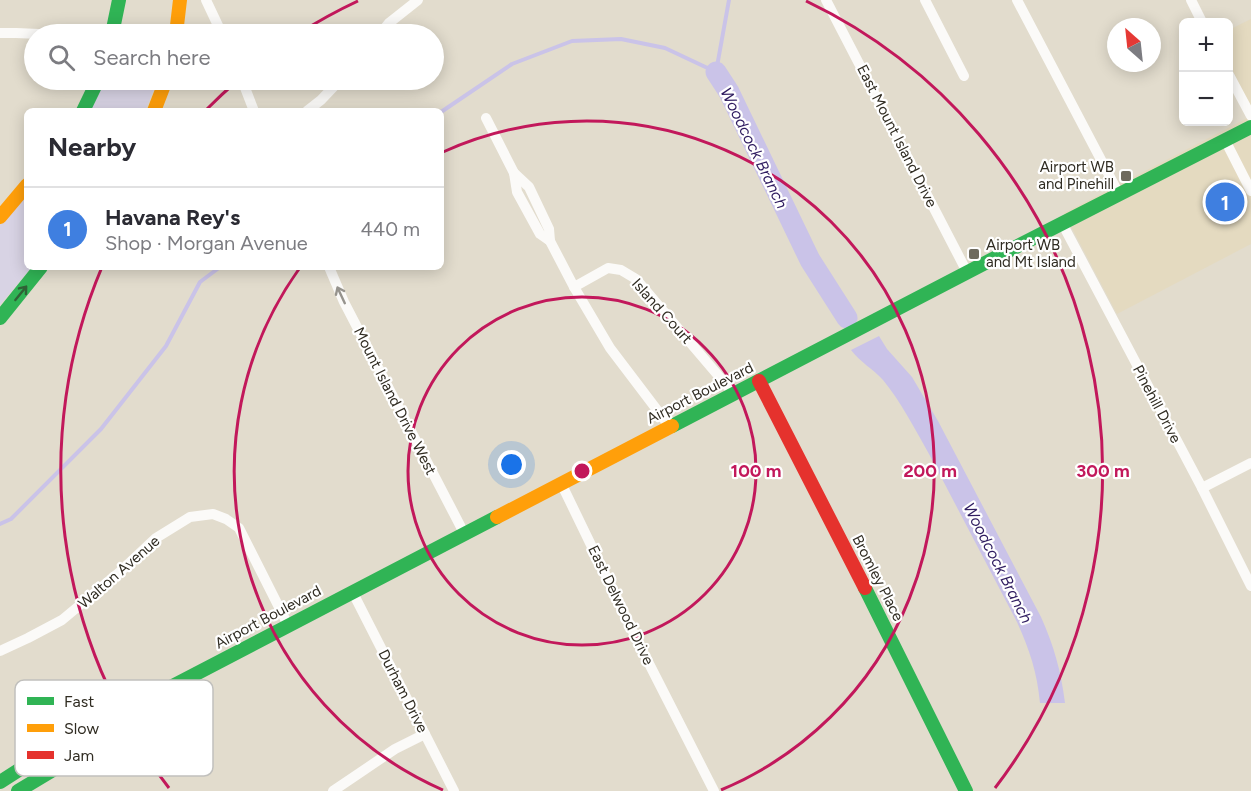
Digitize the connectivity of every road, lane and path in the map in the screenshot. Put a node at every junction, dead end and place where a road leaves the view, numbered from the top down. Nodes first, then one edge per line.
1 (119, 0) edge
2 (180, 0) edge
3 (206, 0) edge
4 (418, 0) edge
5 (826, 0) edge
6 (925, 0) edge
7 (1017, 0) edge
8 (1191, 0) edge
9 (1200, 18) edge
10 (114, 24) edge
11 (177, 24) edge
12 (217, 24) edge
13 (388, 24) edge
14 (0, 33) edge
15 (24, 33) edge
16 (964, 76) dead end
17 (1233, 82) edge
18 (94, 90) edge
19 (162, 90) edge
20 (246, 90) edge
21 (330, 90) edge
22 (85, 108) edge
23 (155, 108) edge
24 (253, 108) edge
25 (311, 108) edge
26 (1251, 116) edge
27 (486, 118) dead end
28 (1251, 127) edge
29 (1225, 140) junction
30 (24, 189) edge
31 (1251, 192) edge
32 (1119, 194) junction
33 (0, 217) edge
34 (1062, 223) junction
35 (39, 270) edge
36 (330, 270) edge
37 (967, 273) junction
38 (574, 287) junction
39 (0, 318) edge
40 (759, 381) junction
41 (734, 394) junction
42 (670, 427) junction
43 (1251, 463) edge
44 (561, 483) junction
45 (1202, 488) junction
46 (464, 534) junction
47 (1251, 586) edge
48 (352, 591) junction
49 (288, 625) junction
50 (0, 651) edge
51 (184, 680) edge
52 (425, 734) junction
53 (15, 773) edge
54 (42, 776) edge
55 (0, 782) edge
56 (18, 791) edge
57 (333, 791) edge
58 (454, 791) edge
59 (714, 791) edge
60 (966, 791) edge

1 - 10 main road
2 - 11 main road
3 - 12 street
4 - 13 street
5 - 37 street, East Mount Island Drive
6 - 16 street
7 - 32 street
8 - 9 street
14 - 15 street
17 - 26 street
18 - 22 main road
19 - 23 main road
20 - 24 street
21 - 25 street
27 - 38 street
28 - 29 main road, Airport Boulevard
29 - 31 street
29 - 32 main road, Airport Boulevard
30 - 33 main road
32 - 34 main road, Airport Boulevard
34 - 37 main road, Airport Boulevard
34 - 45 street, Pinehill Drive
39 -> 35 main road
46 -> 36 street, Mount Island Drive West
37 - 40 main road, Airport Boulevard
38 - 41 street, Island Court
38 - 42 street
40 - 41 main road, Airport Boulevard
40 - 60 main road, Bromley Place
41 - 42 main road, Airport Boulevard
42 - 44 main road, Airport Boulevard
43 - 45 street
44 - 46 main road, Airport Boulevard
44 - 59 street, East Delwood Drive
45 - 47 street, Pinehill Drive
46 - 48 main road, Airport Boulevard
48 - 49 main road, Airport Boulevard
48 - 52 street, Durham Drive
49 - 50 street, Walton Avenue
49 - 51 main road, Airport Boulevard
52 - 57 street
52 - 58 street, Durham Drive
53 - 55 main road, Airport Boulevard
54 - 56 main road, Airport Boulevard

